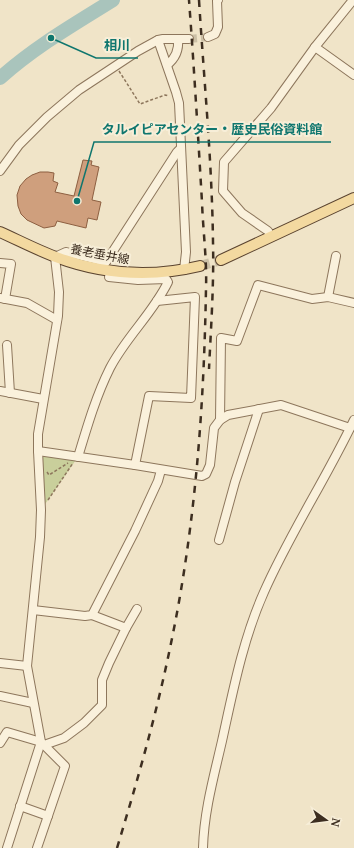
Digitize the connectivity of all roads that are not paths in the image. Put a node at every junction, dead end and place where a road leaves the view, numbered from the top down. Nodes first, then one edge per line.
1 (218, 0) edge
2 (353, 0) edge
3 (208, 37) dead end
4 (178, 39) junction
5 (189, 39) tunnel mouth
6 (158, 40) junction
7 (315, 47) junction
8 (167, 64) junction
9 (354, 75) edge
10 (180, 149) junction
11 (0, 171) edge
12 (354, 198) edge
13 (268, 231) dead end
14 (0, 232) edge
15 (336, 256) dead end
16 (55, 257) junction
17 (221, 260) tunnel mouth
18 (0, 263) edge
19 (200, 266) tunnel mouth
20 (184, 270) junction
21 (109, 277) dead end
22 (328, 297) junction
23 (3, 299) edge
24 (157, 301) junction
25 (354, 303) edge
26 (57, 320) junction
27 (7, 344) dead end
28 (0, 391) edge
29 (10, 393) junction
30 (43, 399) junction
31 (259, 408) junction
32 (220, 420) junction
33 (352, 424) edge
34 (38, 451) junction
35 (78, 457) junction
36 (135, 465) junction
37 (161, 470) junction
38 (219, 540) dead end
39 (137, 609) dead end
40 (33, 610) junction
41 (92, 614) junction
42 (126, 628) junction
43 (0, 663) edge
44 (27, 666) junction
45 (0, 696) edge
46 (33, 703) junction
47 (0, 743) edge
48 (43, 744) junction
49 (20, 806) junction
50 (48, 816) junction
51 (7, 848) edge
52 (37, 848) edge
53 (203, 848) edge

1 - 3 street
2 - 7 street
4 - 5 street
4 - 6 street
4 - 8 street
6 - 8 street
6 - 11 street
7 - 9 street
7 - 13 street
8 - 10 street
10 - 16 street
10 - 20 street
12 - 17 main road
14 - 16 main road, 養老垂井線
15 - 22 street
16 - 20 main road, 養老垂井線
16 - 26 street
18 - 23 street
19 - 20 main road, 養老垂井線
21 - 24 street
22 - 25 street
22 - 32 street
23 - 26 street
24 - 35 street
24 - 36 street
26 - 30 street
27 - 29 street
28 - 29 street
29 - 30 street
30 - 34 street
31 - 32 street
31 - 33 street
31 - 38 street
32 - 37 street
33 - 53 street
34 - 35 street
34 - 40 street
35 - 36 street
36 - 37 street
37 - 41 street
39 - 42 street
40 - 41 street
40 - 44 street
41 - 42 street
42 - 48 street
43 - 44 street
44 - 46 street
45 - 46 street
46 - 48 street
47 - 48 street
48 - 49 street
48 - 50 street
49 - 50 street
49 - 51 street
50 - 52 street

